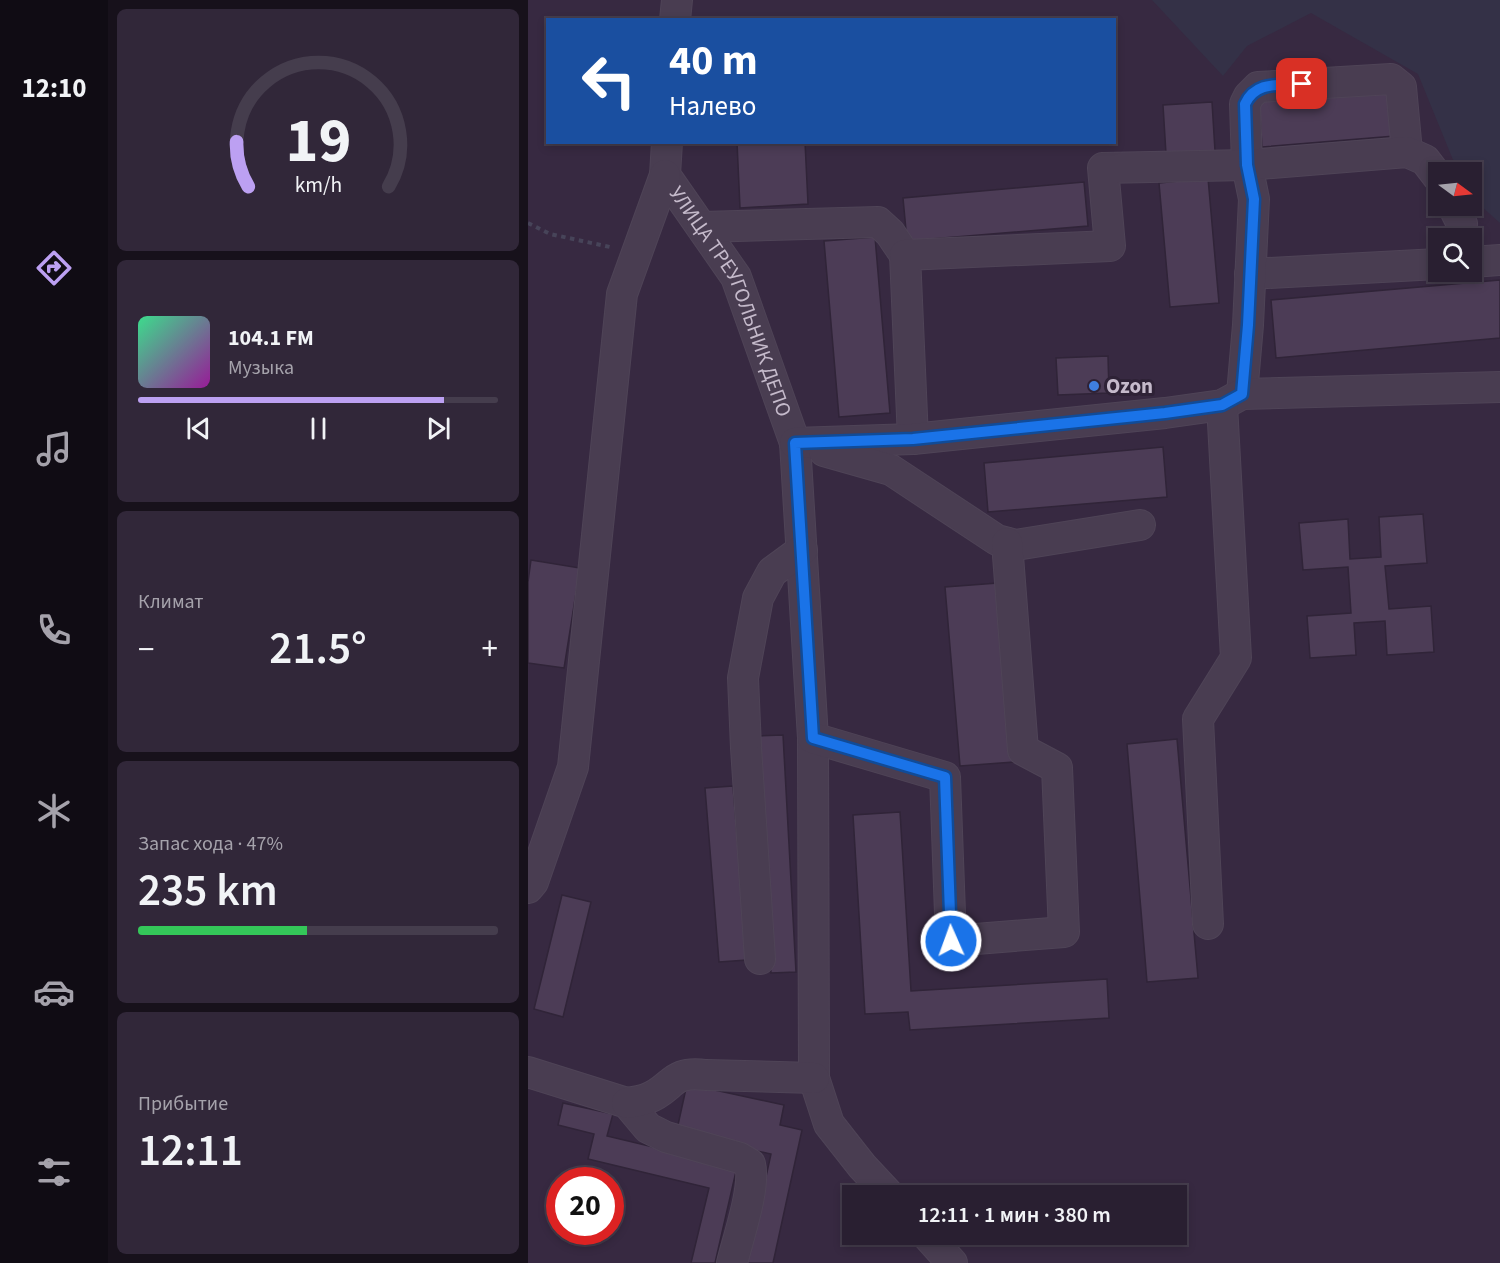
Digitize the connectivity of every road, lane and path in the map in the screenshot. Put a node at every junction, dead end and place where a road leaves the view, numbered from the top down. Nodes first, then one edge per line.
1 (677, 0) edge
2 (675, 18) edge
3 (668, 144) edge
4 (1407, 152) junction
5 (1428, 164) edge
6 (1247, 165) junction
7 (665, 174) junction
8 (528, 223) edge
9 (702, 227) junction
10 (636, 254) junction
11 (905, 255) junction
12 (1500, 260) edge
13 (1482, 261) edge
14 (1428, 265) edge
15 (1251, 274) junction
16 (1500, 387) edge
17 (1232, 400) junction
18 (913, 439) junction
19 (795, 443) junction
20 (1140, 525) dead end
21 (1007, 543) junction
22 (802, 550) junction
23 (813, 738) junction
24 (528, 888) edge
25 (1209, 924) dead end
26 (760, 959) dead end
27 (528, 1072) edge
28 (814, 1078) junction
29 (627, 1103) junction
30 (880, 1185) edge
31 (936, 1245) edge
32 (732, 1263) edge
33 (952, 1263) edge

1 - 2 street
3 - 7 street, УЛИЦА ТРЕУГОЛЬНИК ДЕПО
4 - 5 street
4 - 6 street
4 - 6 street
6 - 11 street
6 - 15 street
7 - 9 street, УЛИЦА ТРЕУГОЛЬНИК ДЕПО
7 - 10 street
8 - 10 path
9 - 11 street
9 - 19 street, УЛИЦА ТРЕУГОЛЬНИК ДЕПО
10 - 24 street
11 - 18 street
12 - 13 street
14 - 15 street
15 - 17 street
16 - 17 street, УЛИЦА ТРЕУГОЛЬНИК ДЕПО
17 - 18 street, УЛИЦА ТРЕУГОЛЬНИК ДЕПО
17 - 25 street
18 - 19 street, УЛИЦА ТРЕУГОЛЬНИК ДЕПО
19 - 21 street
19 - 22 street
20 - 21 street
21 - 23 street
22 - 23 street
22 - 26 street
23 - 28 street
27 - 29 street
28 - 29 street
28 - 30 street
29 - 32 street
31 - 33 street

